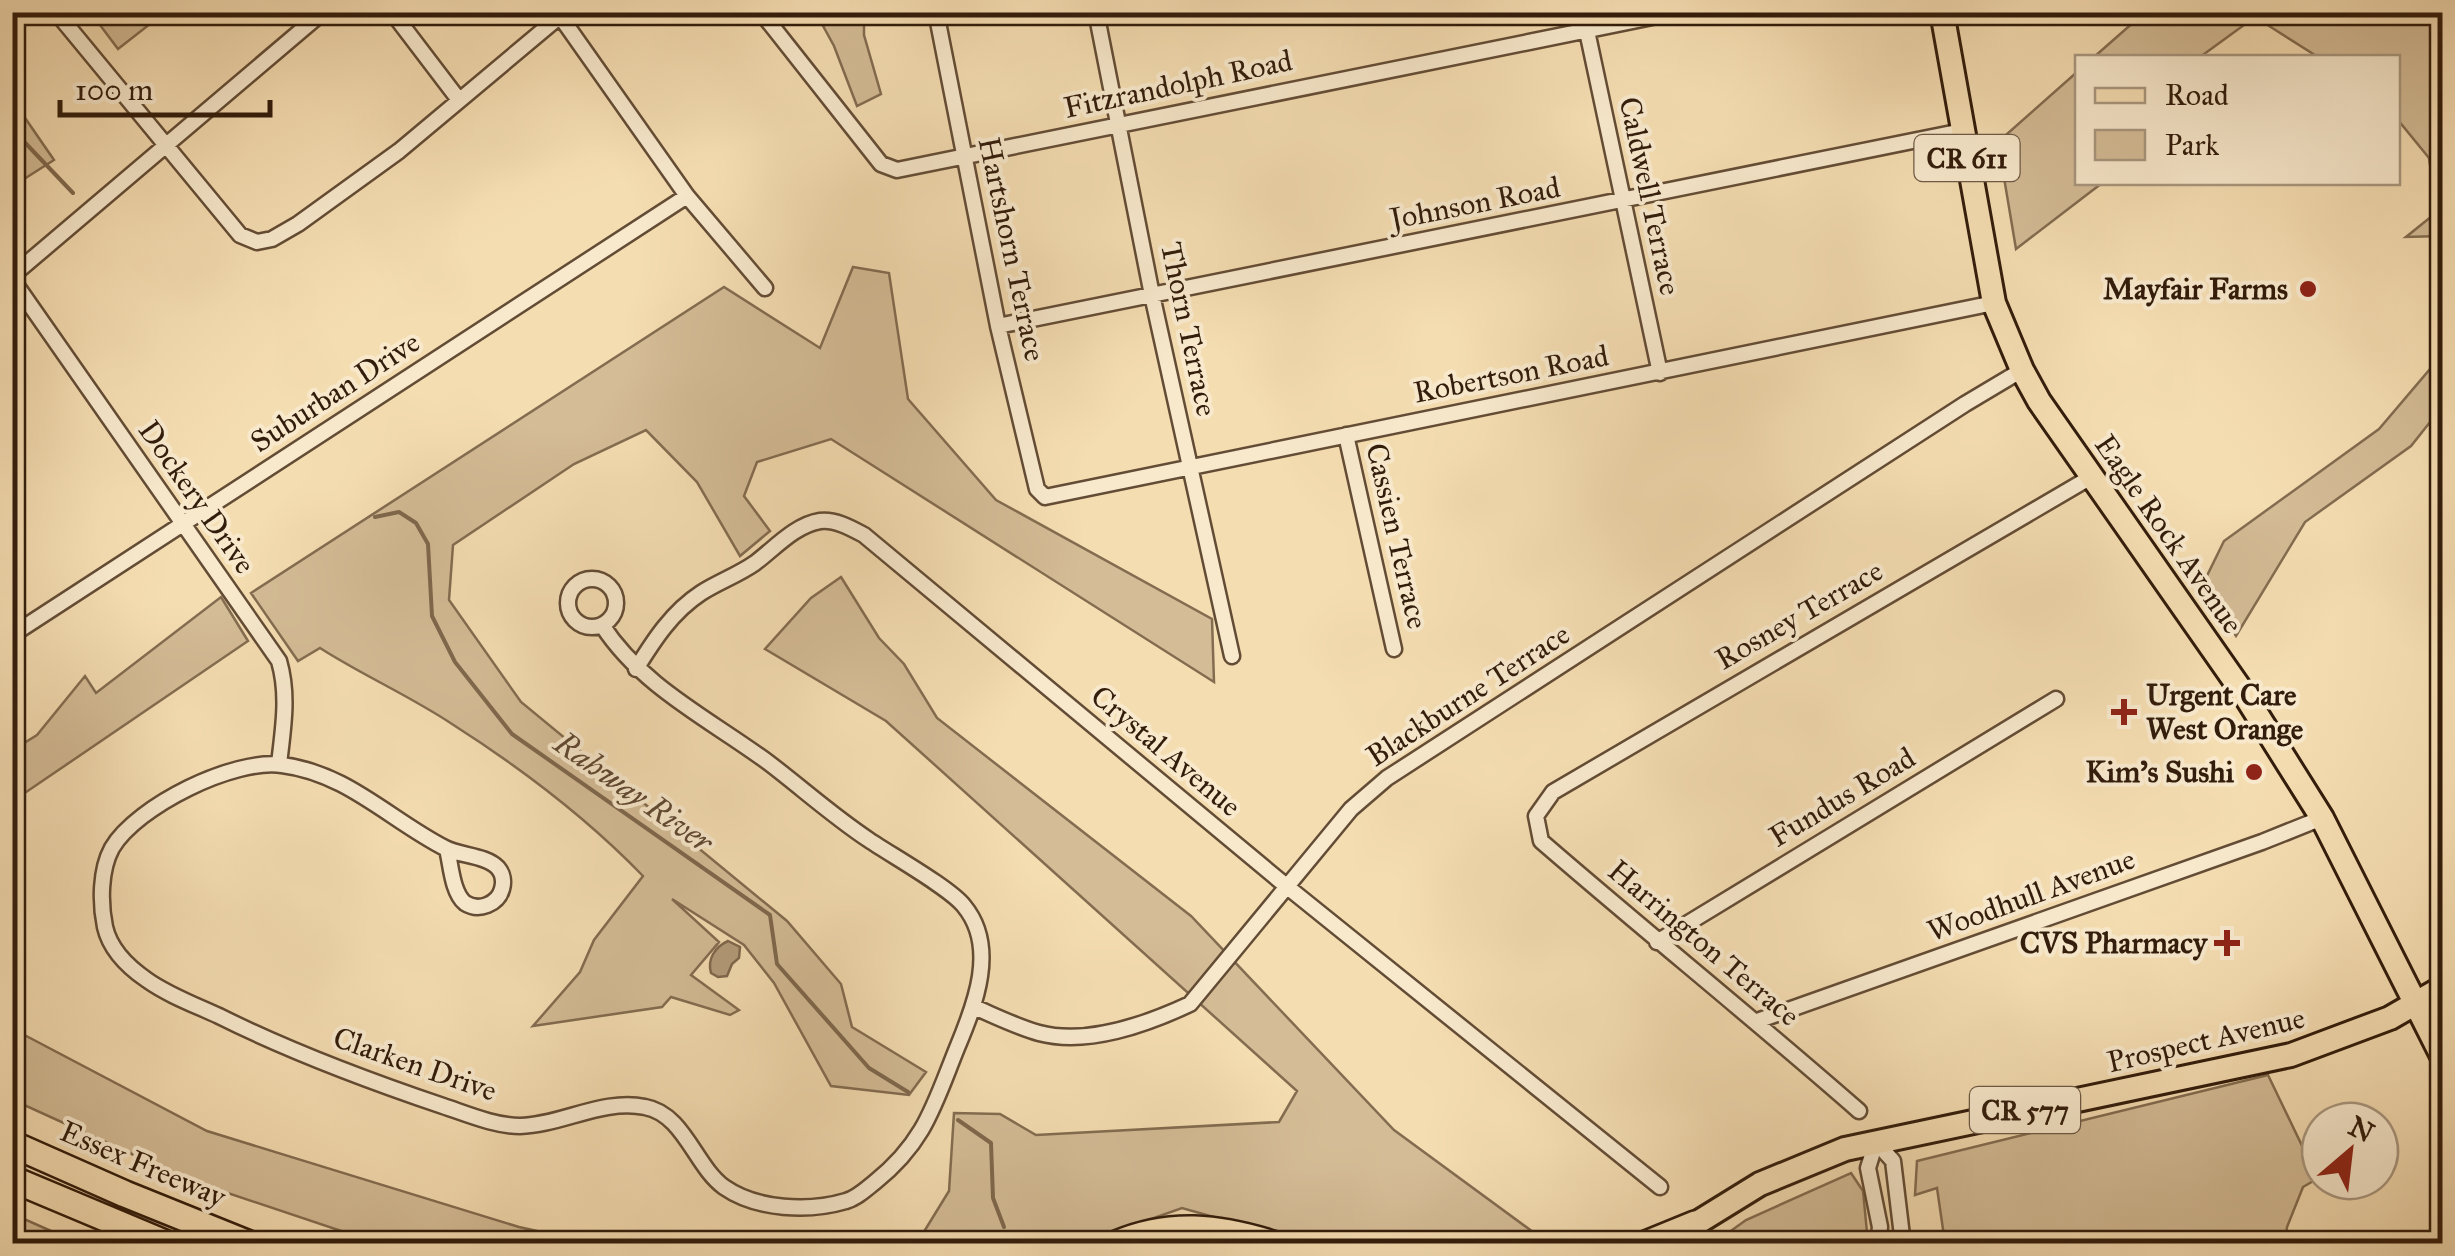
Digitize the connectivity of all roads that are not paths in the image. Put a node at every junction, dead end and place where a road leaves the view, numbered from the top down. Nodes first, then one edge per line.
1 (56, 12) edge
2 (323, 12) edge
3 (392, 12) edge
4 (761, 12) edge
5 (936, 12) edge
6 (1096, 12) edge
7 (1677, 12) edge
8 (1942, 12) edge
9 (562, 14) edge
10 (1587, 31) junction
11 (459, 100) junction
12 (1118, 125) junction
13 (1962, 130) junction
14 (165, 146) junction
15 (965, 156) junction
16 (687, 196) junction
17 (1624, 201) junction
18 (12, 277) edge
19 (765, 288) dead end
20 (1152, 296) junction
21 (1994, 303) junction
22 (998, 326) junction
23 (2022, 370) junction
24 (1660, 373) junction
25 (1346, 435) junction
26 (1190, 468) junction
27 (2092, 477) junction
28 (1040, 495) joint
29 (181, 525) junction
30 (602, 626) dead end
31 (15, 628) edge
32 (1394, 650) dead end
33 (1232, 656) dead end
34 (636, 669) junction
35 (2056, 699) dead end
36 (280, 764) junction
37 (1540, 808) joint
38 (2322, 818) junction
39 (446, 849) junction
40 (1285, 885) junction
41 (1657, 942) junction
42 (2442, 988) edge
43 (2417, 1004) junction
44 (974, 1007) junction
45 (1757, 1022) junction
46 (2442, 1056) edge
47 (1858, 1111) dead end
48 (1876, 1142) junction
49 (12, 1144) edge
50 (12, 1180) edge
51 (1660, 1187) dead end
52 (1695, 1224) junction
53 (167, 1244) edge
54 (249, 1244) edge
55 (1116, 1244) edge
56 (1273, 1244) edge
57 (1646, 1244) edge
58 (1664, 1244) edge
59 (1674, 1244) edge
60 (1878, 1244) edge
61 (1903, 1244) edge

1 - 14 street
2 - 14 street
3 - 11 street
4 - 15 street, Fitzrandolph Road
5 - 15 street, Hartshorn Terrace
6 - 12 street, Thorn Terrace
7 - 10 street, Fitzrandolph Road
8 - 13 main road, Eagle Rock Avenue / CR 611
9 - 11 street
9 - 16 street
10 - 12 street, Fitzrandolph Road
10 - 17 street, Caldwell Terrace
11 - 14 street
12 - 15 street, Fitzrandolph Road
12 - 20 street, Thorn Terrace
13 - 17 street, Johnson Road
13 - 21 main road, Eagle Rock Avenue / CR 611
14 - 18 street
15 - 22 street, Hartshorn Terrace
16 - 19 street
16 - 29 street, Suburban Drive
17 - 20 street, Johnson Road
17 - 24 street, Caldwell Terrace
18 - 29 street, Dockery Drive
20 - 22 street, Johnson Road
20 - 26 street, Thorn Terrace
21 - 23 main road, Eagle Rock Avenue / CR 611
21 - 24 street, Robertson Road
22 - 28 street, Hartshorn Terrace
23 - 27 main road, Eagle Rock Avenue / CR 611
23 - 40 street, Blackburne Terrace
24 - 25 street, Robertson Road
25 - 26 street, Robertson Road
25 - 32 street, Cassien Terrace
26 - 28 street, Robertson Road
26 - 33 street, Thorn Terrace
27 - 37 street, Rosney Terrace
27 - 38 main road, Eagle Rock Avenue / CR 611
29 - 31 street, Suburban Drive
29 - 36 street, Dockery Drive
30 - 34 street, Clarken Drive
34 - 40 street, Crystal Avenue
34 - 44 street, Clarken Drive
35 - 41 street, Fundus Road
36 - 39 street, Clarken Drive
36 - 44 street, Clarken Drive
37 - 41 street, Harrington Terrace
38 - 43 main road, Eagle Rock Avenue / CR 611
38 - 45 street, Woodhull Avenue
39 - 39 street, Clarken Drive
40 - 44 street, Blackburne Terrace
40 - 51 street, Crystal Avenue
41 - 45 street, Harrington Terrace
42 - 43 main road, Prospect Avenue / CR 577
43 - 46 main road, Eagle Rock Avenue / CR 611
43 - 48 main road, Prospect Avenue / CR 577
45 - 47 street, Harrington Terrace
48 - 52 main road, Prospect Avenue / CR 577
48 - 60 street
48 - 61 street
49 - 54 highway, Essex Freeway
50 - 53 highway
52 - 57 highway
52 - 58 main road, Prospect Avenue / CR 577
52 - 59 main road, Prospect Avenue / CR 577
55 - 56 highway

